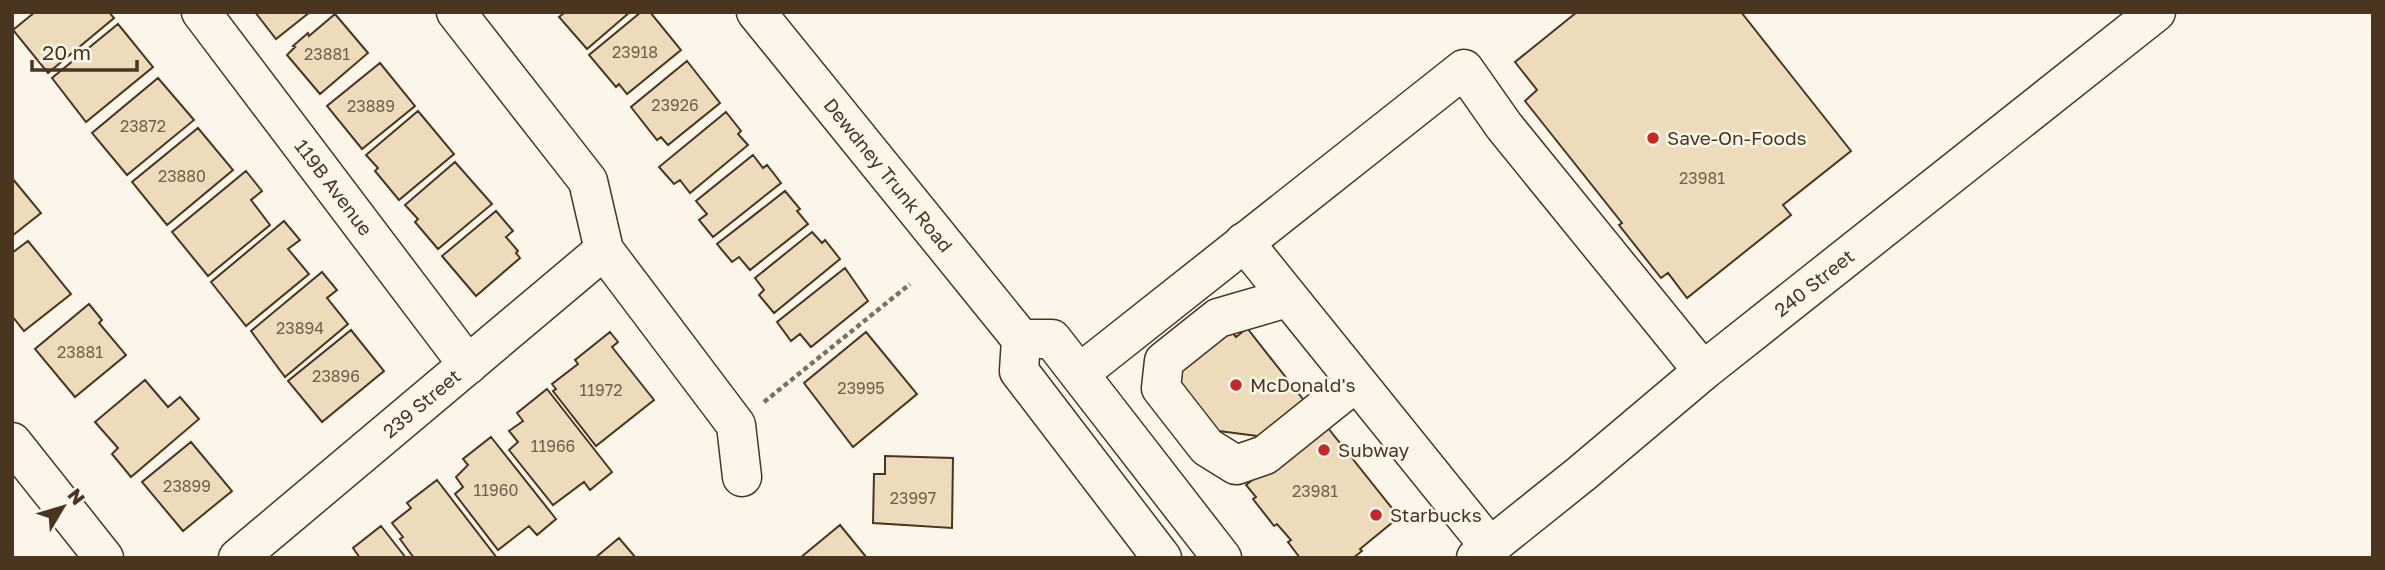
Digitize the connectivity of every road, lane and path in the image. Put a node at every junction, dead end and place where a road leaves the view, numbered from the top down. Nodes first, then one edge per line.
1 (201, 12) edge
2 (456, 12) edge
3 (756, 12) edge
4 (2156, 12) edge
5 (1244, 242) junction
6 (604, 250) junction
7 (911, 284) dead end
8 (1287, 298) junction
9 (1021, 340) junction
10 (468, 365) junction
11 (1703, 371) junction
12 (1080, 373) junction
13 (1356, 382) junction
14 (736, 425) junction
15 (12, 442) edge
16 (743, 477) dead end
17 (1483, 552) edge
18 (104, 558) edge
19 (239, 558) edge
20 (1163, 558) edge
21 (1222, 558) edge

1 - 10 street, 119B Avenue
2 - 6 street
3 - 9 street, Dewdney Trunk Road
4 - 11 street, 240 Street
5 - 8 street
5 - 11 street
5 - 12 street
6 - 10 street, 239 Street
6 - 14 street
7 - 14 path
8 - 13 street
8 - 13 street
9 - 12 street
9 - 20 street
10 - 19 street, 239 Street
11 - 17 street, 240 Street
12 - 21 street
13 - 17 street
14 - 16 street
15 - 18 street

